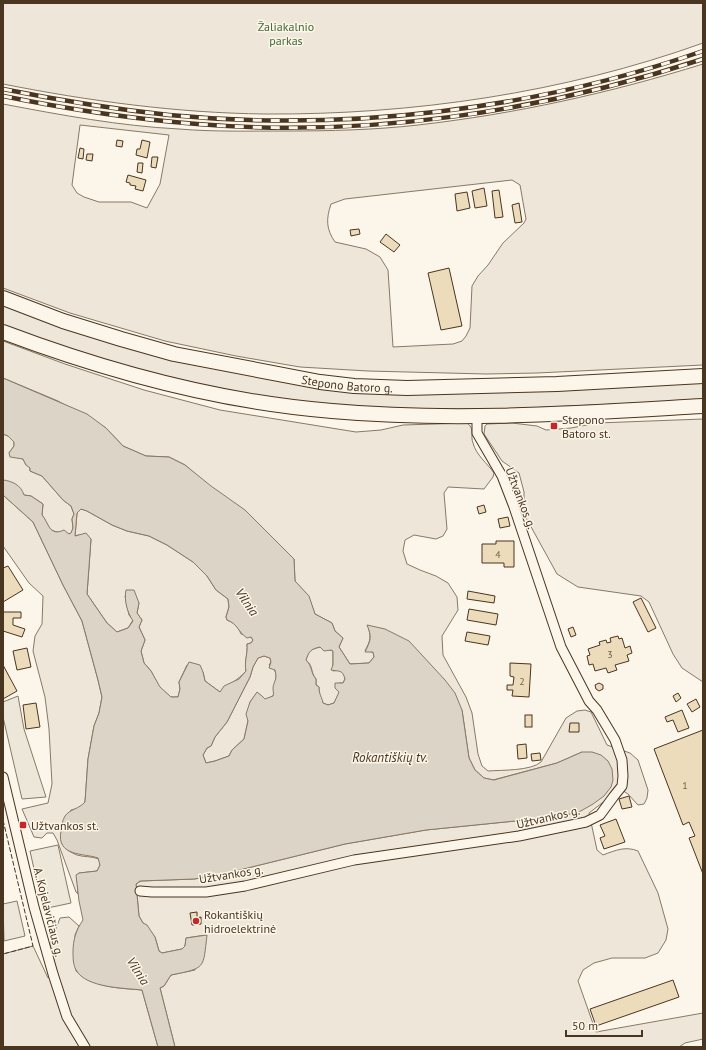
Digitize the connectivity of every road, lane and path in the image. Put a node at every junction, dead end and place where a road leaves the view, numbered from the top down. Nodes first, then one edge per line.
1 (3, 298) edge
2 (3, 332) edge
3 (703, 376) edge
4 (703, 406) edge
5 (477, 417) junction
6 (3, 777) edge
7 (140, 891) dead end
8 (85, 1047) edge

1 - 3 main road, Stepono Batoro g.
2 - 5 main road
4 - 5 main road
5 - 7 street, Užtvankos g.
6 - 8 street, A. Kojelavičiaus g.

